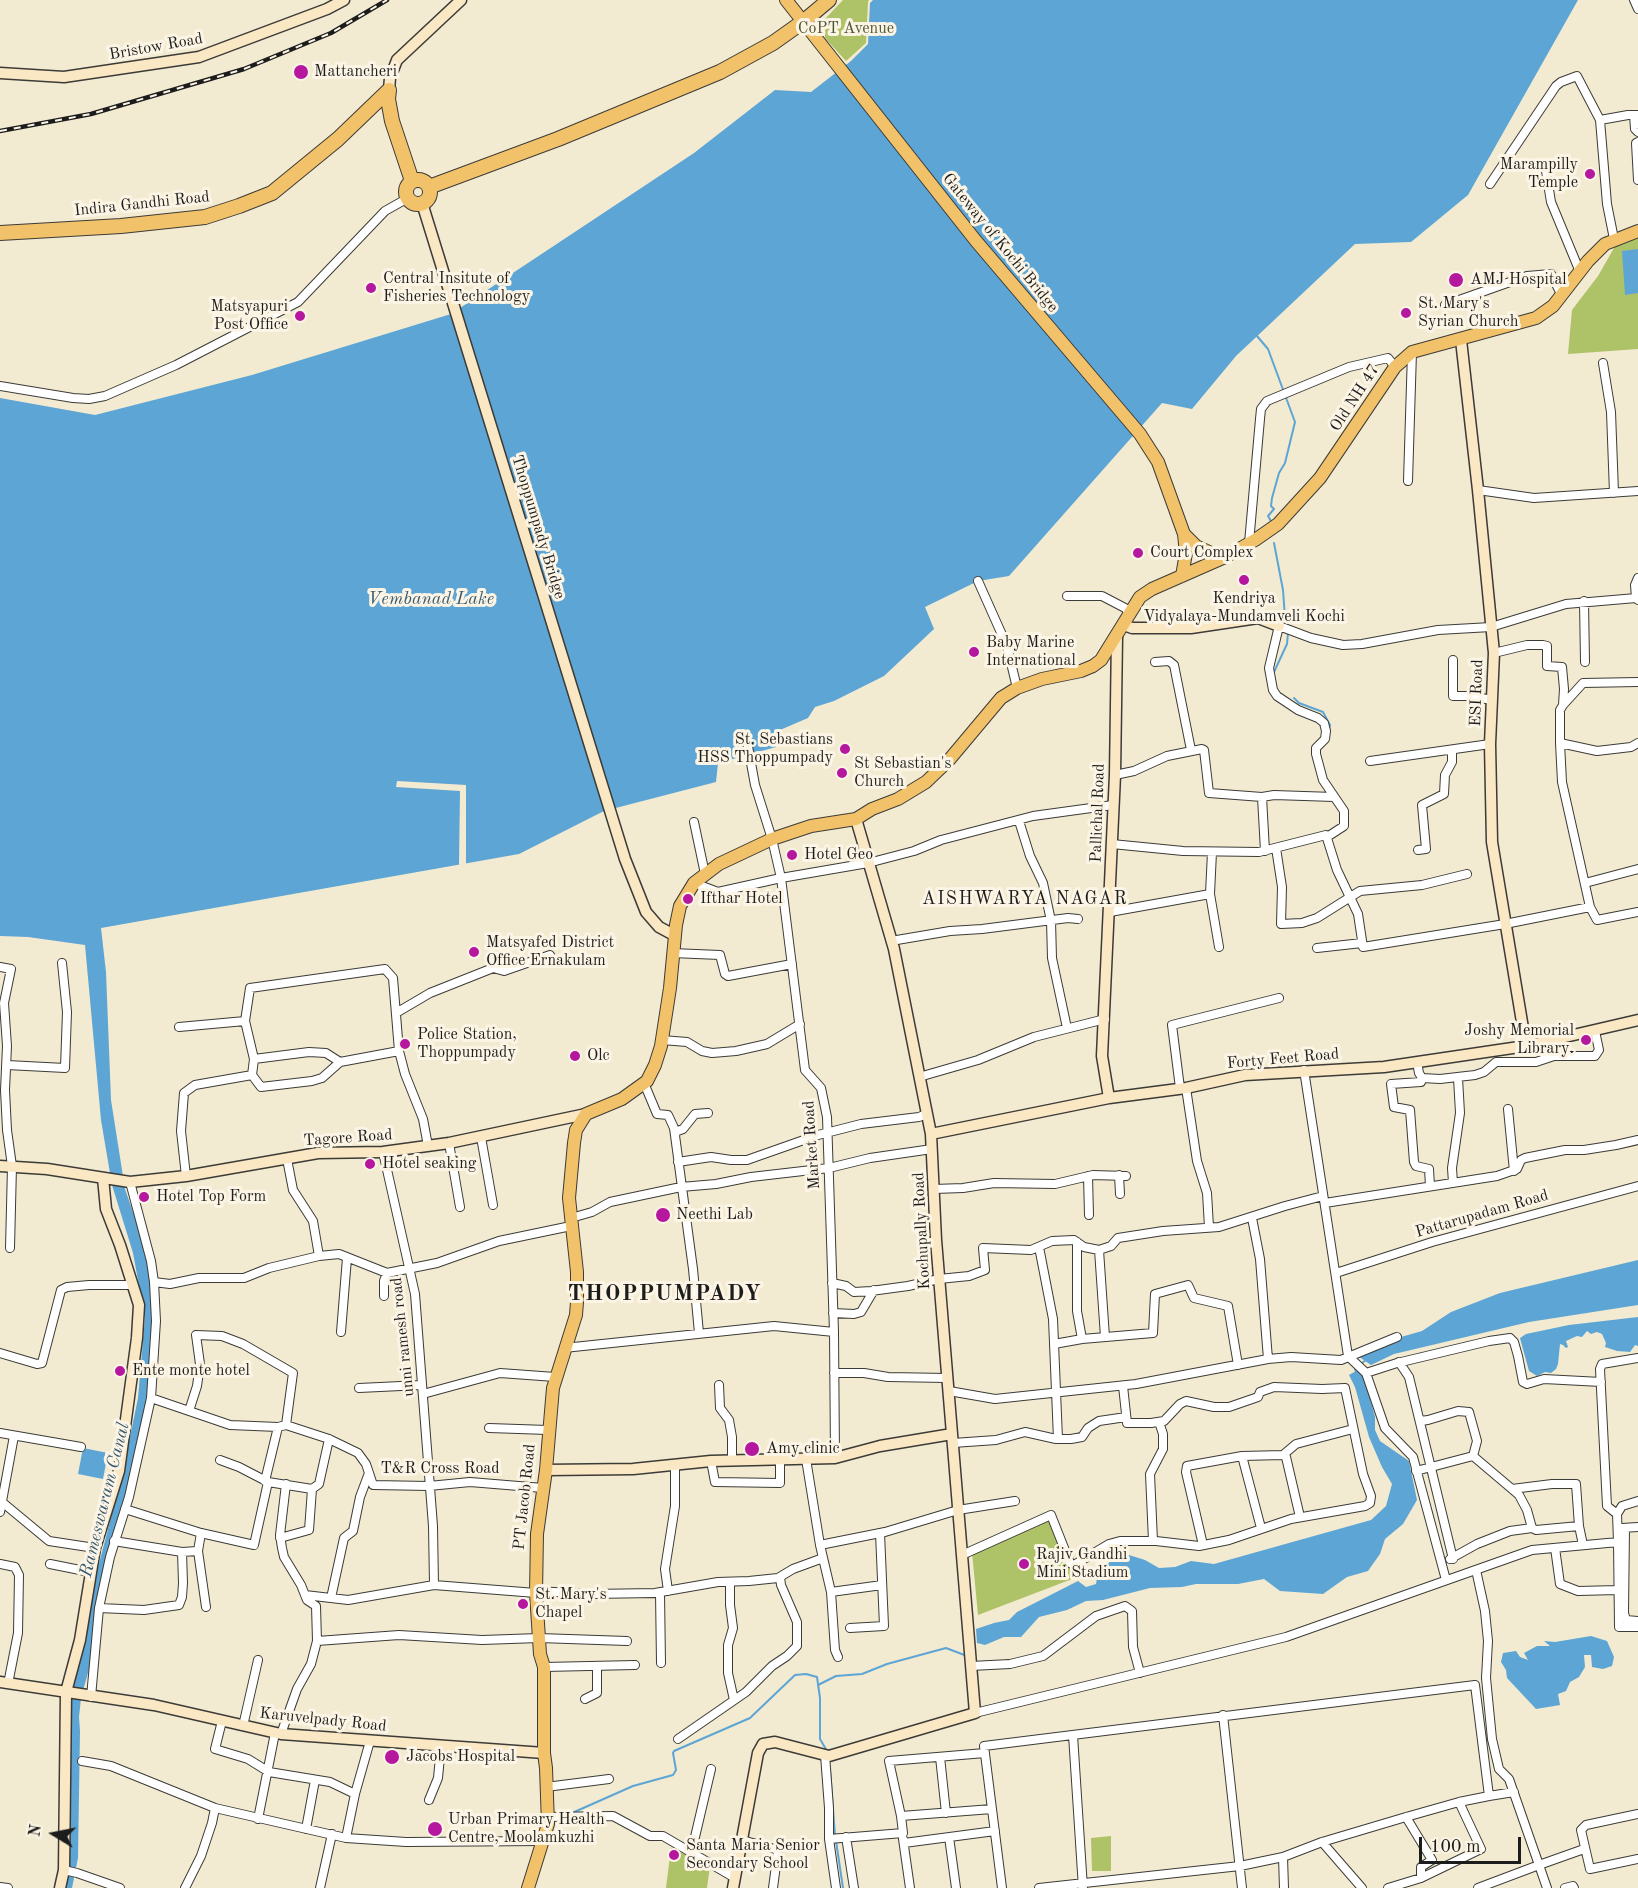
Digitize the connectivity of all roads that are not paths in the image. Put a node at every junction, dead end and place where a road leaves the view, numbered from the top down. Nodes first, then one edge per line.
1 (344, 0) edge
2 (461, 0) edge
3 (786, 0) edge
4 (828, 0) edge
5 (1634, 0) edge
6 (1638, 9) edge
7 (804, 21) junction
8 (0, 73) edge
9 (389, 90) junction
10 (1636, 115) edge
11 (1600, 120) junction
12 (1638, 132) edge
13 (1638, 141) edge
14 (1546, 171) dead end
15 (1638, 180) edge
16 (412, 181) junction
17 (1490, 184) dead end
18 (429, 187) junction
19 (408, 198) junction
20 (422, 203) junction
21 (1638, 231) edge
22 (0, 233) edge
23 (1614, 239) junction
24 (1580, 272) junction
25 (1562, 296) junction
26 (1445, 305) dead end
27 (1461, 340) junction
28 (1412, 352) junction
29 (1603, 363) dead end
30 (1395, 367) junction
31 (0, 386) edge
32 (1408, 481) dead end
33 (1478, 490) junction
34 (1638, 490) edge
35 (1614, 493) junction
36 (1184, 534) junction
37 (1249, 543) junction
38 (1222, 558) junction
39 (1202, 567) junction
40 (1182, 576) junction
41 (1638, 578) edge
42 (978, 581) dead end
43 (1067, 596) dead end
44 (1637, 599) edge
45 (1584, 601) junction
46 (1123, 625) junction
47 (1285, 627) junction
48 (1491, 627) junction
49 (1494, 653) junction
50 (1453, 660) dead end
51 (1155, 662) dead end
52 (1585, 662) dead end
53 (1638, 682) edge
54 (1017, 688) junction
55 (1491, 700) junction
56 (1563, 705) junction
57 (747, 741) dead end
58 (1560, 743) junction
59 (1638, 743) edge
60 (1490, 744) junction
61 (1191, 750) junction
62 (1452, 751) junction
63 (1370, 761) dead end
64 (1115, 775) junction
65 (1262, 797) junction
66 (1334, 797) junction
67 (1113, 805) junction
68 (856, 819) junction
69 (1019, 821) junction
70 (694, 822) dead end
71 (1327, 837) junction
72 (772, 839) junction
73 (1112, 844) junction
74 (1276, 848) junction
75 (1418, 850) dead end
76 (1265, 851) junction
77 (1212, 852) junction
78 (868, 863) junction
79 (1638, 870) edge
80 (705, 874) junction
81 (1467, 874) dead end
82 (781, 878) junction
83 (694, 884) junction
84 (1585, 884) junction
85 (1210, 894) junction
86 (1351, 898) junction
87 (1590, 907) junction
88 (1110, 912) junction
89 (1638, 912) edge
90 (1078, 919) dead end
91 (1051, 921) junction
92 (1505, 924) junction
93 (674, 935) junction
94 (891, 941) junction
95 (1362, 942) junction
96 (1219, 946) dead end
97 (1317, 948) dead end
98 (672, 953) junction
99 (550, 956) dead end
100 (62, 963) dead end
101 (792, 964) junction
102 (0, 967) edge
103 (1279, 998) dead end
104 (396, 1013) junction
105 (1104, 1019) junction
106 (1638, 1020) edge
107 (245, 1021) junction
108 (800, 1024) junction
109 (179, 1027) dead end
110 (1067, 1028) junction
111 (1594, 1031) junction
112 (662, 1040) junction
113 (1526, 1046) junction
114 (399, 1051) junction
115 (254, 1059) junction
116 (340, 1062) junction
117 (1417, 1062) junction
118 (7, 1065) junction
119 (1304, 1070) junction
120 (252, 1074) junction
121 (919, 1077) junction
122 (1422, 1078) junction
123 (1458, 1078) junction
124 (644, 1083) junction
125 (1183, 1088) junction
126 (3, 1091) edge
127 (1109, 1098) junction
128 (1508, 1109) dead end
129 (708, 1113) dead end
130 (586, 1114) junction
131 (926, 1114) junction
132 (675, 1132) junction
133 (828, 1132) junction
134 (931, 1134) junction
135 (481, 1137) junction
136 (1638, 1140) edge
137 (449, 1143) junction
138 (428, 1146) junction
139 (932, 1149) junction
140 (383, 1152) junction
141 (287, 1159) junction
142 (678, 1162) junction
143 (6, 1166) edge
144 (829, 1168) junction
145 (1514, 1171) junction
146 (186, 1176) junction
147 (1088, 1176) junction
148 (107, 1179) junction
149 (129, 1182) junction
150 (1453, 1183) junction
151 (1430, 1186) junction
152 (1638, 1186) edge
153 (681, 1187) junction
154 (934, 1189) junction
155 (1120, 1194) dead end
156 (1324, 1200) junction
157 (493, 1205) dead end
158 (460, 1207) dead end
159 (1089, 1215) dead end
160 (1252, 1218) junction
161 (571, 1222) junction
162 (1209, 1227) junction
163 (1077, 1242) junction
164 (1039, 1247) junction
165 (10, 1248) dead end
166 (1099, 1250) junction
167 (319, 1256) junction
168 (347, 1258) junction
169 (410, 1268) junction
170 (387, 1273) junction
171 (1336, 1273) junction
172 (939, 1279) junction
173 (154, 1282) junction
174 (832, 1283) junction
175 (132, 1286) junction
176 (874, 1290) junction
177 (384, 1296) dead end
178 (832, 1313) junction
179 (341, 1332) dead end
180 (834, 1332) junction
181 (699, 1333) junction
182 (1105, 1337) junction
183 (1397, 1337) dead end
184 (1082, 1339) junction
185 (1054, 1344) junction
186 (564, 1348) junction
187 (0, 1353) edge
188 (1350, 1357) junction
189 (1638, 1358) edge
190 (1268, 1359) junction
191 (1398, 1362) junction
192 (1238, 1365) junction
193 (1364, 1371) junction
194 (834, 1373) junction
195 (555, 1377) junction
196 (947, 1378) junction
197 (1601, 1382) junction
198 (719, 1385) dead end
199 (1123, 1386) junction
200 (359, 1388) dead end
201 (423, 1390) junction
202 (949, 1391) junction
203 (1055, 1392) junction
204 (151, 1398) junction
205 (189, 1411) junction
206 (1126, 1417) junction
207 (1420, 1421) junction
208 (1159, 1422) junction
209 (282, 1426) junction
210 (489, 1428) dead end
211 (1353, 1429) junction
212 (548, 1430) junction
213 (0, 1433) edge
214 (14, 1436) junction
215 (952, 1438) junction
216 (329, 1439) junction
217 (1058, 1439) junction
218 (81, 1447) dead end
219 (1283, 1455) junction
220 (1242, 1456) junction
221 (1473, 1456) junction
222 (835, 1458) junction
223 (806, 1459) junction
224 (220, 1460) dead end
225 (780, 1460) junction
226 (711, 1461) junction
227 (732, 1461) junction
228 (675, 1465) junction
229 (1430, 1467) junction
230 (546, 1470) junction
231 (1416, 1471) junction
232 (369, 1473) junction
233 (267, 1481) junction
234 (286, 1484) junction
235 (429, 1486) junction
236 (543, 1488) junction
237 (312, 1489) junction
238 (1512, 1489) junction
239 (1015, 1501) dead end
240 (2, 1502) junction
241 (1638, 1502) edge
242 (125, 1509) junction
243 (958, 1510) junction
244 (0, 1512) edge
245 (1617, 1514) junction
246 (1300, 1517) junction
247 (1579, 1526) junction
248 (1638, 1527) edge
249 (1261, 1528) junction
250 (1532, 1528) junction
251 (1621, 1528) junction
252 (201, 1533) junction
253 (880, 1533) junction
254 (280, 1538) junction
255 (114, 1541) junction
256 (1153, 1541) junction
257 (1618, 1542) junction
258 (820, 1545) junction
259 (1203, 1545) junction
260 (1583, 1545) junction
261 (95, 1548) junction
262 (1555, 1548) junction
263 (198, 1551) junction
264 (182, 1552) junction
265 (962, 1555) junction
266 (823, 1558) junction
267 (1452, 1559) junction
268 (1441, 1561) junction
269 (0, 1564) edge
270 (50, 1564) dead end
271 (1476, 1569) junction
272 (90, 1572) junction
273 (780, 1577) junction
274 (1446, 1580) junction
275 (730, 1582) junction
276 (434, 1585) junction
277 (882, 1585) junction
278 (1618, 1590) junction
279 (536, 1592) junction
280 (664, 1592) junction
281 (831, 1592) junction
282 (305, 1595) junction
283 (331, 1598) junction
284 (206, 1607) dead end
285 (99, 1608) junction
286 (1638, 1621) edge
287 (1638, 1627) edge
288 (850, 1628) dead end
289 (538, 1638) junction
290 (317, 1641) junction
291 (627, 1641) dead end
292 (838, 1657) dead end
293 (258, 1660) dead end
294 (661, 1663) dead end
295 (635, 1665) dead end
296 (597, 1666) junction
297 (971, 1666) junction
298 (544, 1667) junction
299 (1140, 1673) junction
300 (4, 1683) edge
301 (67, 1692) junction
302 (90, 1697) junction
303 (585, 1699) dead end
304 (734, 1700) junction
305 (975, 1713) junction
306 (1224, 1715) junction
307 (222, 1721) junction
308 (243, 1726) junction
309 (278, 1734) junction
310 (1073, 1735) junction
311 (678, 1739) dead end
312 (370, 1741) junction
313 (441, 1746) junction
314 (544, 1753) junction
315 (985, 1753) junction
316 (826, 1756) junction
317 (940, 1757) junction
318 (82, 1761) dead end
319 (711, 1769) dead end
320 (269, 1772) junction
321 (609, 1779) dead end
322 (315, 1780) junction
323 (546, 1787) junction
324 (1514, 1792) junction
325 (356, 1794) junction
326 (1490, 1796) junction
327 (429, 1800) dead end
328 (1459, 1802) junction
329 (215, 1808) junction
330 (992, 1809) junction
331 (946, 1813) junction
332 (1638, 1814) edge
333 (901, 1816) junction
334 (547, 1817) junction
335 (1406, 1817) junction
336 (258, 1819) junction
337 (306, 1828) junction
338 (995, 1831) junction
339 (903, 1833) junction
340 (332, 1834) junction
341 (846, 1837) junction
342 (949, 1837) junction
343 (346, 1838) junction
344 (829, 1839) junction
345 (742, 1840) junction
346 (544, 1841) junction
347 (1322, 1842) junction
348 (904, 1843) junction
349 (1584, 1849) junction
350 (689, 1851) junction
351 (1283, 1857) junction
352 (1638, 1859) edge
353 (1539, 1865) junction
354 (1240, 1866) junction
355 (64, 1870) junction
356 (1421, 1878) junction
357 (734, 1883) edge
358 (1504, 1884) edge
359 (1083, 1885) edge
360 (0, 1887) edge
361 (8, 1888) edge
362 (60, 1888) edge
363 (120, 1888) edge
364 (185, 1888) edge
365 (320, 1888) edge
366 (528, 1888) edge
367 (773, 1888) edge
368 (836, 1888) edge
369 (854, 1888) edge
370 (910, 1888) edge
371 (956, 1888) edge
372 (1002, 1888) edge
373 (1039, 1888) edge
374 (1242, 1888) edge
375 (1284, 1888) edge
376 (1362, 1888) edge
377 (1388, 1888) edge
378 (1478, 1888) edge
379 (1547, 1888) edge
380 (1565, 1888) edge
381 (1574, 1888) edge

1 - 8 main road, Bristow Road
2 - 9 main road
3 - 7 main road
4 - 7 highway
5 - 6 street
7 - 18 highway
7 - 36 main road, Gateway of Kochi Bridge
9 - 16 highway
9 - 22 highway, Indira Gandhi Road
10 - 11 street
10 - 12 street
11 - 17 street
11 - 23 street
13 - 15 street
14 - 24 street
16 - 18 highway
16 - 19 highway
18 - 20 highway
19 - 20 highway
19 - 31 street
20 - 93 main road, Thoppumpady Bridge
21 - 23 main road, Old NH 47
23 - 24 main road, Old NH 47
24 - 25 main road, Old NH 47
25 - 26 street
25 - 27 main road, Old NH 47
27 - 28 main road, Old NH 47
27 - 33 main road, ESI Road
28 - 30 main road, Old NH 47
28 - 32 street
29 - 35 street
30 - 37 main road, Old NH 47
30 - 37 street
33 - 35 street
33 - 48 main road, ESI Road
34 - 35 street
36 - 38 main road
36 - 39 main road
36 - 40 main road
37 - 38 main road, Old NH 47
38 - 39 main road, Old NH 47
39 - 40 main road, Old NH 47
40 - 46 main road, Old NH 47
41 - 44 street
42 - 54 street
43 - 46 street
44 - 45 street
45 - 48 street
45 - 52 street
46 - 47 main road
46 - 54 main road, Old NH 47
46 - 64 main road, Pallichal Road
47 - 48 street
47 - 66 street
48 - 49 main road, ESI Road
49 - 55 main road, ESI Road
49 - 56 street
50 - 55 street
51 - 61 street
53 - 56 street
54 - 68 main road, Old NH 47
55 - 60 main road, ESI Road
56 - 58 street
57 - 72 street, Market Road
58 - 59 street
58 - 84 street
60 - 62 street
60 - 92 main road, ESI Road
61 - 64 street
61 - 65 street
62 - 63 street
62 - 75 street
64 - 67 main road, Pallichal Road
65 - 66 street
65 - 76 street
66 - 71 street
67 - 69 street
67 - 73 main road, Pallichal Road
68 - 72 main road, Old NH 47
68 - 78 main road, Kochupally Road
69 - 78 street
69 - 91 street
70 - 80 street
71 - 74 street
71 - 86 street
72 - 80 main road, Old NH 47
72 - 82 street, Market Road
73 - 77 street
73 - 88 main road, Pallichal Road
74 - 76 street
74 - 86 street
76 - 77 street
77 - 85 street
78 - 82 street
78 - 94 main road, Kochupally Road
79 - 84 street
80 - 83 main road, Old NH 47
81 - 86 street
82 - 83 street
82 - 101 street, Market Road
83 - 93 main road, Old NH 47
84 - 87 street
85 - 88 street
85 - 96 street
86 - 95 street
87 - 89 street
87 - 92 street
88 - 105 main road, Pallichal Road
90 - 91 street
91 - 94 street
91 - 110 street
92 - 95 street
92 - 113 main road, ESI Road
93 - 98 main road, Old NH 47
94 - 121 main road, Kochupally Road
95 - 97 street
98 - 101 street
98 - 112 main road, Old NH 47
99 - 104 street
100 - 118 street
101 - 108 street, Market Road
102 - 118 street
103 - 125 street
104 - 107 street
104 - 114 street
105 - 110 street
105 - 127 main road, Pallichal Road
106 - 111 main road, Forty Feet Road
107 - 109 street
107 - 115 street
108 - 112 street
108 - 133 street, Market Road
110 - 121 street
111 - 113 main road, Forty Feet Road
111 - 123 street
112 - 124 main road, Old NH 47
113 - 117 main road, Forty Feet Road
114 - 116 street
114 - 138 street
115 - 116 street
115 - 120 street
116 - 120 street
117 - 119 main road, Forty Feet Road
117 - 122 street
118 - 126 street
119 - 125 main road, Forty Feet Road
119 - 156 street
120 - 146 street
121 - 131 main road, Kochupally Road
122 - 123 street
122 - 151 street
123 - 150 street
124 - 130 main road
124 - 132 street
125 - 127 main road, Forty Feet Road
125 - 162 street
126 - 143 street
127 - 134 main road, Forty Feet Road
128 - 145 street
129 - 132 street
130 - 135 main road, Tagore Road
130 - 161 main road, PT Jacob Road
131 - 133 street
131 - 134 main road, Kochupally Road
132 - 142 street
133 - 142 street
133 - 144 street, Market Road
134 - 139 main road, Kochupally Road
135 - 137 main road, Tagore Road
135 - 157 street
136 - 145 street
137 - 138 main road, Tagore Road
137 - 158 street
138 - 140 main road, Tagore Road
139 - 144 street
139 - 154 main road, Kochupally Road
140 - 141 main road, Tagore Road
140 - 169 street, unni ramesh road
141 - 146 main road, Tagore Road
141 - 167 street
142 - 153 street
143 - 148 main road, Tagore Road
143 - 165 street
144 - 153 street
144 - 174 street, Market Road
145 - 150 street
146 - 149 main road, Tagore Road
147 - 154 street
147 - 155 street
147 - 159 street
148 - 149 main road, Tagore Road
148 - 175 main road
149 - 173 street
150 - 151 street
151 - 156 street
152 - 171 street, Pattarupadam Road
153 - 161 street
153 - 181 street
154 - 172 main road, Kochupally Road
156 - 160 street
156 - 171 street
160 - 162 street
160 - 190 street
161 - 169 street
161 - 186 main road, PT Jacob Road
162 - 166 street
163 - 164 street
163 - 166 street
163 - 184 street
164 - 172 street
164 - 185 street
166 - 182 street
167 - 168 street
167 - 173 street
168 - 170 street
168 - 179 street
169 - 170 street
169 - 201 street, unni ramesh road
170 - 177 street
171 - 188 street
172 - 176 street
172 - 196 main road, Kochupally Road
173 - 204 street
174 - 176 street
174 - 178 street, Market Road
175 - 187 street
175 - 261 main road
176 - 178 street
178 - 180 street, Market Road
180 - 181 street
180 - 194 street, Market Road
181 - 186 street
182 - 184 street
182 - 192 street
183 - 188 street
184 - 185 street
185 - 203 street
186 - 195 main road, PT Jacob Road
188 - 190 street
188 - 193 street
189 - 197 street
190 - 192 street
191 - 193 street
191 - 197 street
191 - 207 street
192 - 199 street
193 - 231 street
194 - 196 street
194 - 222 street, Market Road
195 - 201 street
195 - 212 main road, PT Jacob Road
196 - 202 main road, Kochupally Road
197 - 245 street
198 - 227 street
199 - 203 street
199 - 206 street
200 - 201 street
201 - 235 street, unni ramesh road
202 - 203 street
202 - 215 main road, Kochupally Road
203 - 217 street
204 - 205 street, T&R Cross Road
204 - 242 street
205 - 209 street, T&R Cross Road
205 - 209 street
206 - 208 street
206 - 217 street
207 - 221 street
207 - 229 street
208 - 211 street
208 - 256 street
209 - 216 street, T&R Cross Road
209 - 233 street
210 - 212 street
211 - 219 street
211 - 246 street
212 - 230 main road, PT Jacob Road
213 - 214 street
214 - 218 street
214 - 240 street
215 - 217 street
215 - 222 main road
215 - 243 main road, Kochupally Road
216 - 232 street, T&R Cross Road
216 - 237 street
219 - 220 street
219 - 246 street
220 - 249 street
220 - 259 street
221 - 229 street
221 - 238 street
222 - 223 main road
223 - 225 main road
223 - 258 street
224 - 233 street
225 - 226 street
225 - 227 main road
226 - 227 main road
226 - 228 main road
228 - 230 main road
228 - 280 street
229 - 231 street
229 - 267 street
230 - 236 main road, PT Jacob Road
231 - 268 street
232 - 235 street, T&R Cross Road
232 - 283 street
233 - 234 street
233 - 252 street
234 - 237 street
234 - 254 street
235 - 236 street, T&R Cross Road
235 - 276 street, unni ramesh road
236 - 279 main road, PT Jacob Road
237 - 254 street
238 - 247 street
238 - 250 street
239 - 243 street
240 - 244 street
240 - 261 street
241 - 245 street
242 - 252 street
242 - 255 street
243 - 253 street
243 - 265 main road, Kochupally Road
245 - 251 street
246 - 249 street
247 - 250 street
247 - 260 street
248 - 251 street
249 - 259 street
250 - 267 street
251 - 257 street
251 - 286 street
252 - 263 street
253 - 258 street
253 - 277 street
254 - 282 street
255 - 264 street
255 - 285 street
256 - 259 street
256 - 265 street
257 - 260 street
257 - 278 street
258 - 266 street
260 - 262 street
261 - 272 main road
262 - 271 street
262 - 278 street
263 - 264 street
263 - 284 street
264 - 285 street
265 - 297 main road, Kochupally Road
266 - 273 street
266 - 281 street
267 - 268 street
268 - 274 street
269 - 300 street
270 - 272 street
271 - 274 street
271 - 324 street
272 - 301 main road
273 - 275 street
273 - 304 street
274 - 299 street
275 - 280 street
275 - 304 street
276 - 279 street
276 - 283 street
277 - 281 street
277 - 288 street
278 - 287 street
279 - 280 street
279 - 289 main road, PT Jacob Road
280 - 294 street
281 - 292 street
282 - 283 street
282 - 290 street
285 - 302 street
289 - 290 street
289 - 291 street
289 - 298 main road, PT Jacob Road
290 - 309 street
293 - 308 street
295 - 296 street
296 - 298 street
296 - 303 street
297 - 299 street
297 - 305 main road
298 - 314 main road, PT Jacob Road
299 - 305 street
300 - 301 main road, Karuvelpady Road
301 - 302 main road, Karuvelpady Road
301 - 355 main road
302 - 307 main road, Karuvelpady Road
304 - 311 street
305 - 316 main road
306 - 310 street
306 - 326 street
306 - 354 street
307 - 308 main road, Karuvelpady Road
307 - 320 street
308 - 309 main road, Karuvelpady Road
309 - 312 main road, Karuvelpady Road
309 - 320 street
310 - 315 street
310 - 359 street
312 - 313 main road, Karuvelpady Road
312 - 325 street
313 - 314 main road, Karuvelpady Road
313 - 327 street
314 - 323 main road, PT Jacob Road
315 - 317 street
315 - 330 street
316 - 344 street
316 - 345 main road
317 - 331 street
317 - 333 street
318 - 329 street
319 - 350 street
320 - 322 street
320 - 336 street
321 - 323 street
322 - 325 street
322 - 337 street
323 - 334 main road, PT Jacob Road
324 - 326 street
324 - 353 street
325 - 343 street
326 - 328 street
328 - 335 street
328 - 356 street
329 - 336 street
329 - 364 street
330 - 331 street
330 - 338 street
331 - 333 street
332 - 349 street
333 - 339 street
334 - 346 main road, PT Jacob Road
334 - 350 street
335 - 347 street
335 - 356 street
336 - 337 street
337 - 340 street
338 - 342 street
338 - 372 street
339 - 341 street
339 - 348 street
340 - 343 street
340 - 365 street
341 - 344 street
341 - 369 street
342 - 348 street
342 - 371 street
343 - 346 street
344 - 368 street
345 - 357 main road
345 - 367 street
346 - 366 main road, PT Jacob Road
347 - 351 street
347 - 376 street
348 - 370 street
349 - 352 street
349 - 353 street
350 - 357 street
351 - 354 street
351 - 375 street
353 - 358 street
353 - 379 street
354 - 359 street
354 - 374 street
355 - 362 main road
355 - 363 street
356 - 377 street
358 - 378 street
359 - 373 street
360 - 361 street
380 - 381 street

